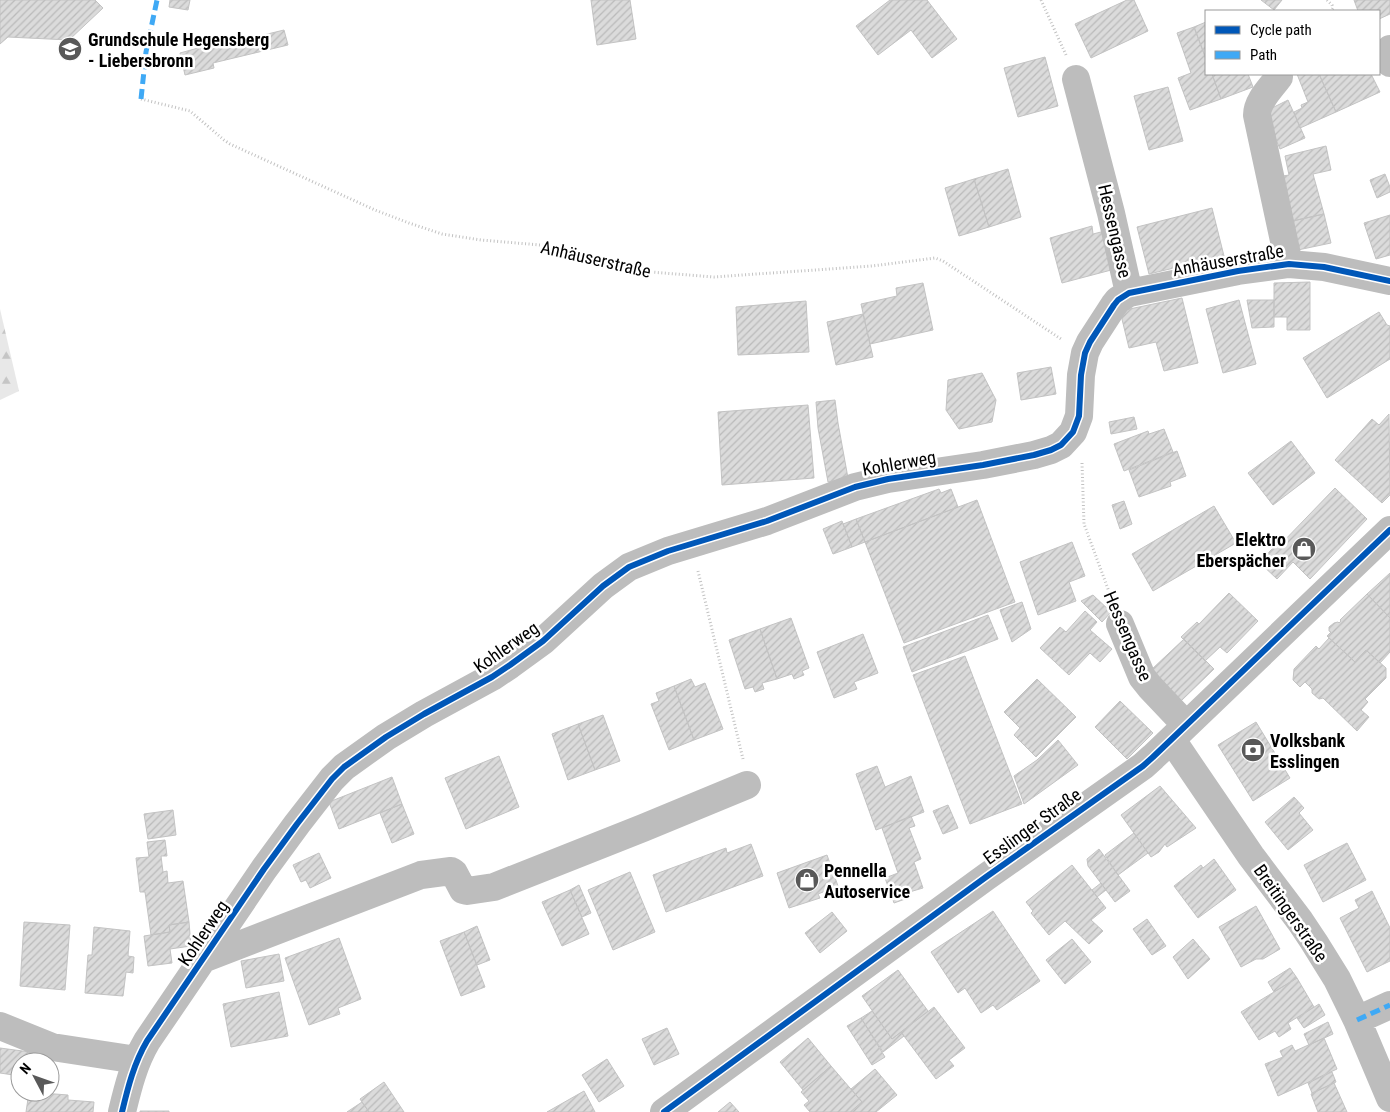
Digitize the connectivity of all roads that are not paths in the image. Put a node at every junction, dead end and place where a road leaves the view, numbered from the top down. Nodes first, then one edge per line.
1 (1279, 78) dead end
2 (1076, 79) road end
3 (1289, 264) junction
4 (1390, 281) edge
5 (1129, 294) junction
6 (1073, 432) joint
7 (1390, 530) edge
8 (1120, 624) road end
9 (1179, 732) junction
10 (747, 784) road end
11 (204, 959) junction
12 (1390, 1005) edge
13 (1357, 1020) junction
14 (0, 1026) edge
15 (137, 1060) junction
16 (1390, 1098) edge
17 (122, 1112) edge
18 (664, 1112) edge

1 - 3 street, Anhäuserstraße
2 - 5 street, Hessengasse
3 - 4 street, Anhäuserstraße
3 - 5 street, Anhäuserstraße
5 - 6 street, Hessengasse
6 - 11 street, Kohlerweg
7 - 9 street, Esslinger Straße
8 - 9 street, Hessengasse
9 - 13 street, Breitingerstraße
9 - 18 street, Esslinger Straße
10 - 11 street, Kohlerweg
11 - 15 street, Kohlerweg
12 - 13 street
13 - 16 street, Breitingerstraße
14 - 15 street
15 - 17 street, Kohlerweg

